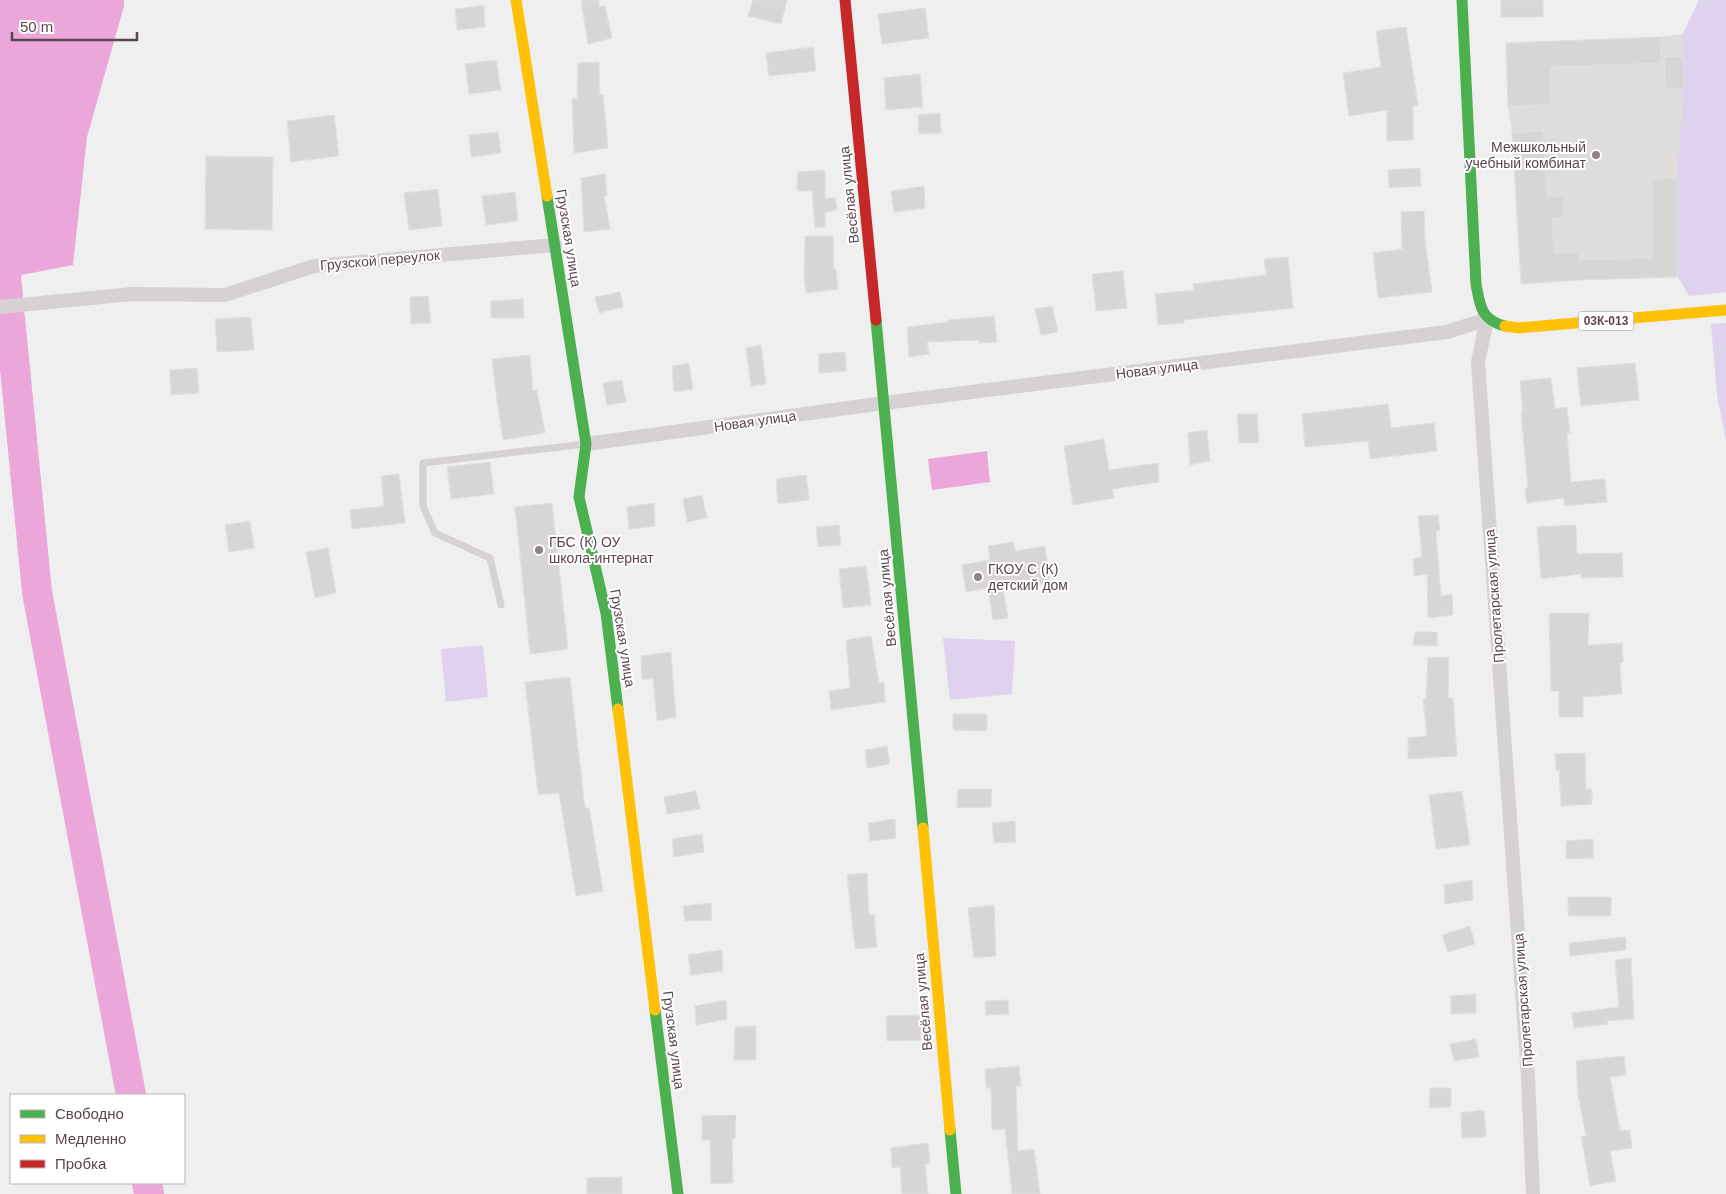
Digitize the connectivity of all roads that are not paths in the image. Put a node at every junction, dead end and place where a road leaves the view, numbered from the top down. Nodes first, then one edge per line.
1 (516, 0) edge
2 (845, 0) edge
3 (1462, 0) edge
4 (554, 245) junction
5 (0, 307) edge
6 (1726, 310) edge
7 (1487, 319) junction
8 (884, 403) junction
9 (586, 444) junction
10 (501, 605) dead end
11 (678, 1194) edge
12 (956, 1194) edge
13 (1533, 1194) edge

1 - 4 street, Грузская улица
2 - 8 street, Весёлая улица
3 - 7 street
4 - 5 street, Грузской переулок
4 - 9 street, Грузская улица
6 - 7 street, 03К-013
7 - 8 street, Новая улица
7 - 13 street, Пролетарская улица
8 - 9 street, Новая улица
8 - 12 street, Весёлая улица
9 - 10 lane
9 - 11 street, Грузская улица

